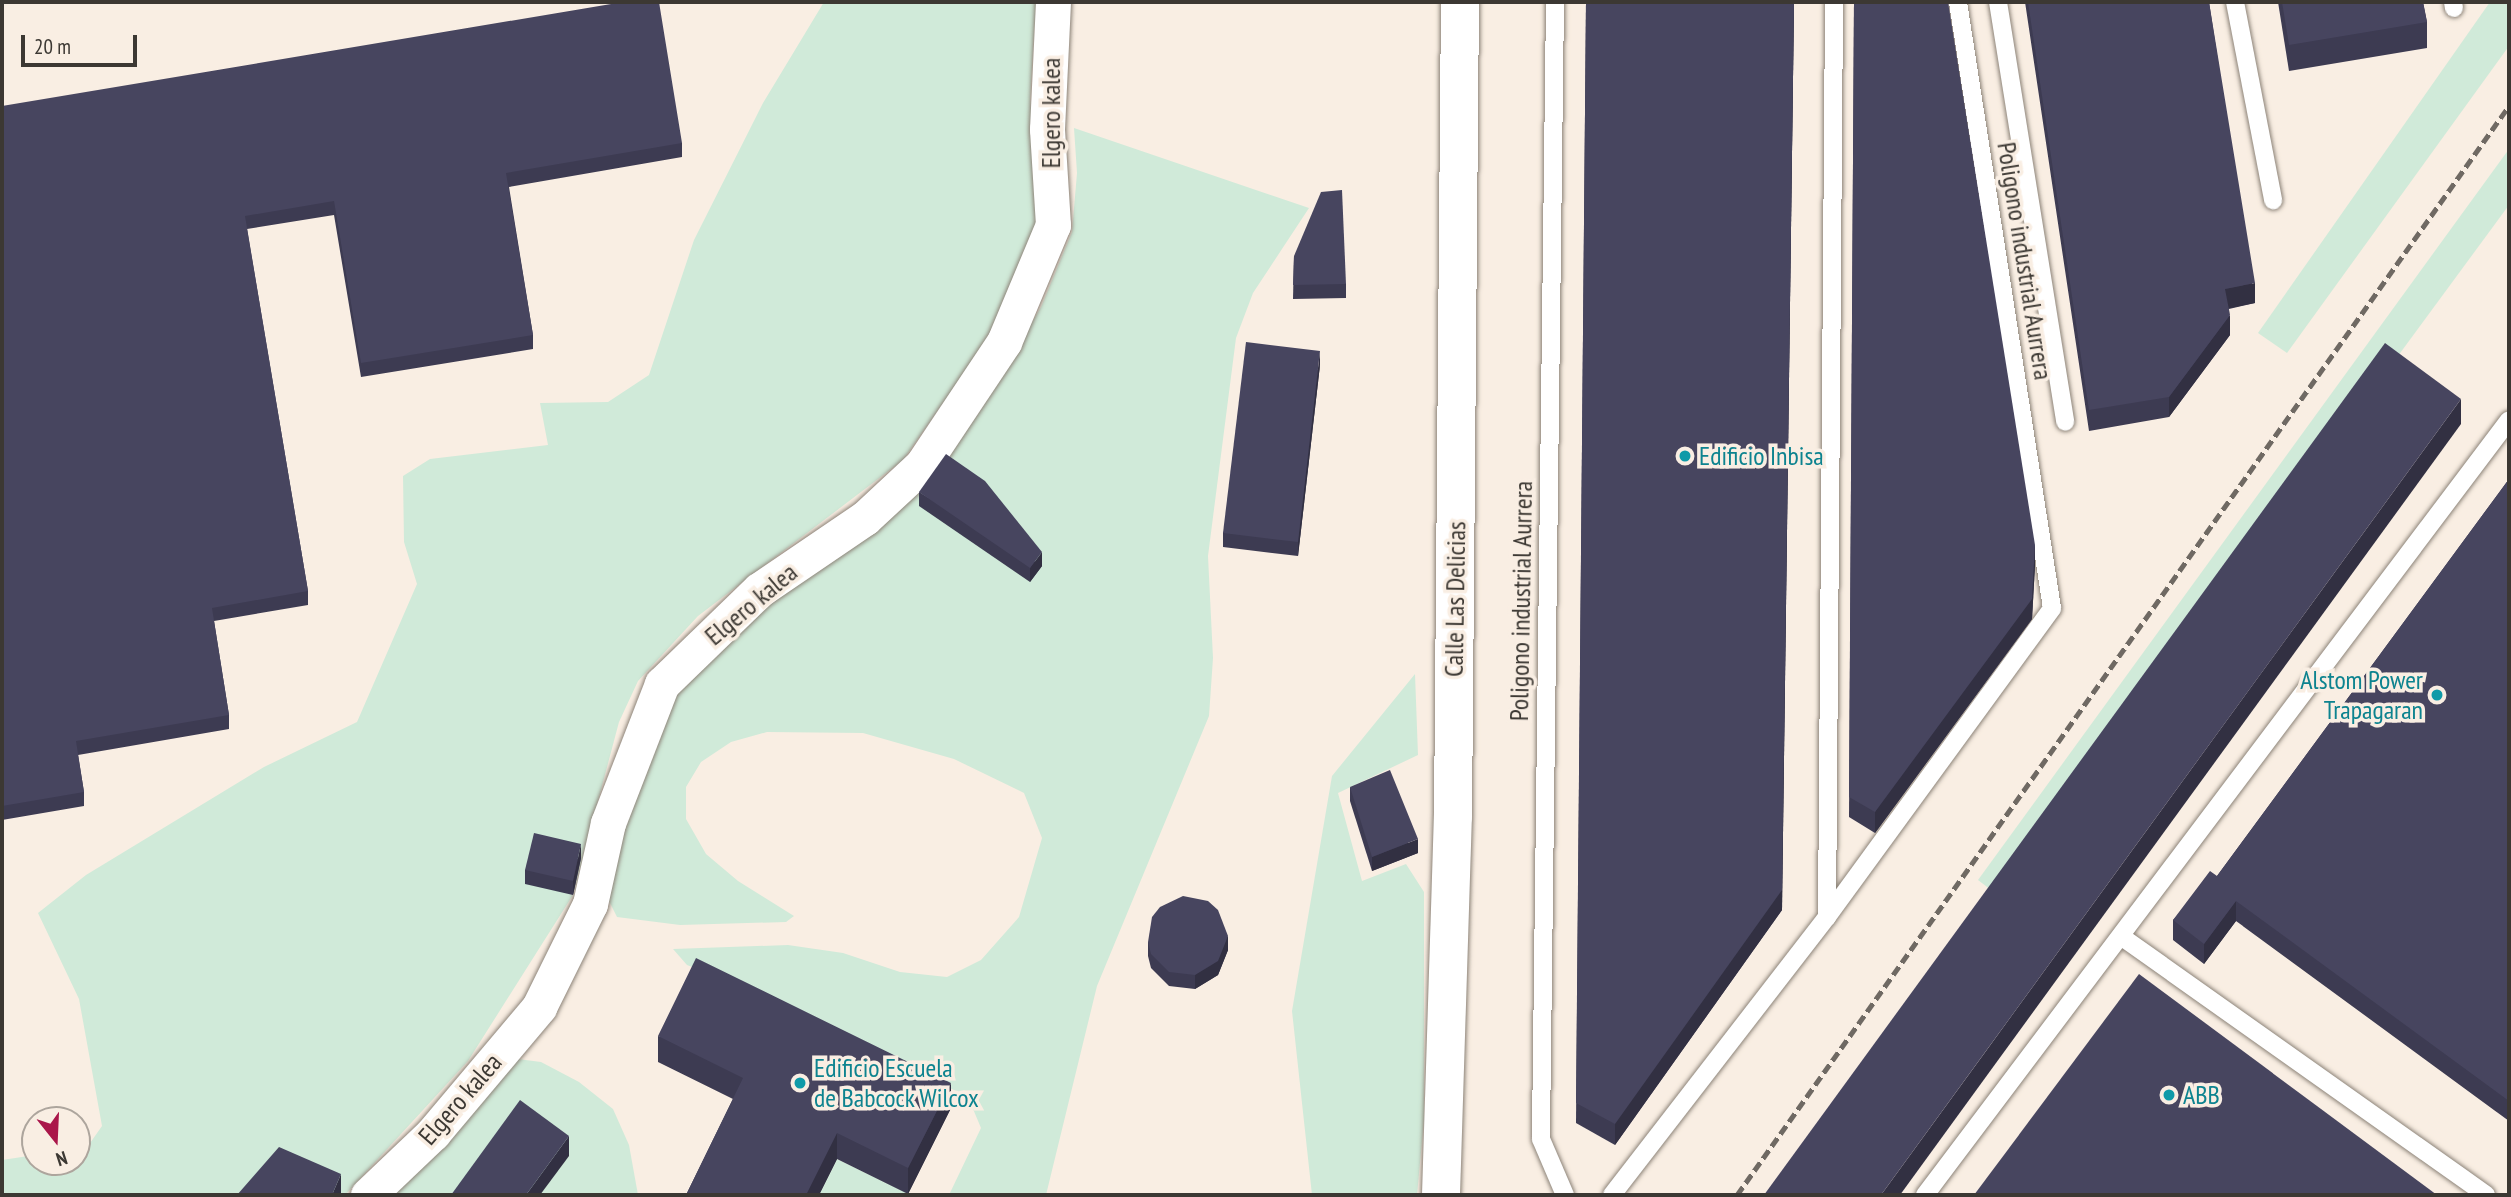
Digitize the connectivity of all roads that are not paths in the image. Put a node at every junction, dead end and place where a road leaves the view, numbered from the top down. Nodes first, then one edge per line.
1 (1053, 2) edge
2 (1460, 2) edge
3 (1555, 2) edge
4 (1834, 2) edge
5 (1958, 2) edge
6 (1998, 2) edge
7 (2235, 2) edge
8 (2273, 200) dead end
9 (2509, 420) edge
10 (2065, 422) dead end
11 (1827, 917) junction
12 (2122, 937) junction
13 (368, 1195) edge
14 (1441, 1195) edge
15 (1565, 1195) edge
16 (1612, 1195) edge
17 (1925, 1195) edge
18 (2486, 1195) edge

1 - 13 street, Elgero kalea
2 - 14 street, Calle Las Delicias
3 - 15 lane, Poligono industrial Aurrera
4 - 11 lane
5 - 11 lane, Poligono industrial Aurrera
6 - 10 lane
7 - 8 lane
9 - 12 lane
11 - 16 lane, Poligono industrial Aurrera
12 - 17 lane
12 - 18 lane

